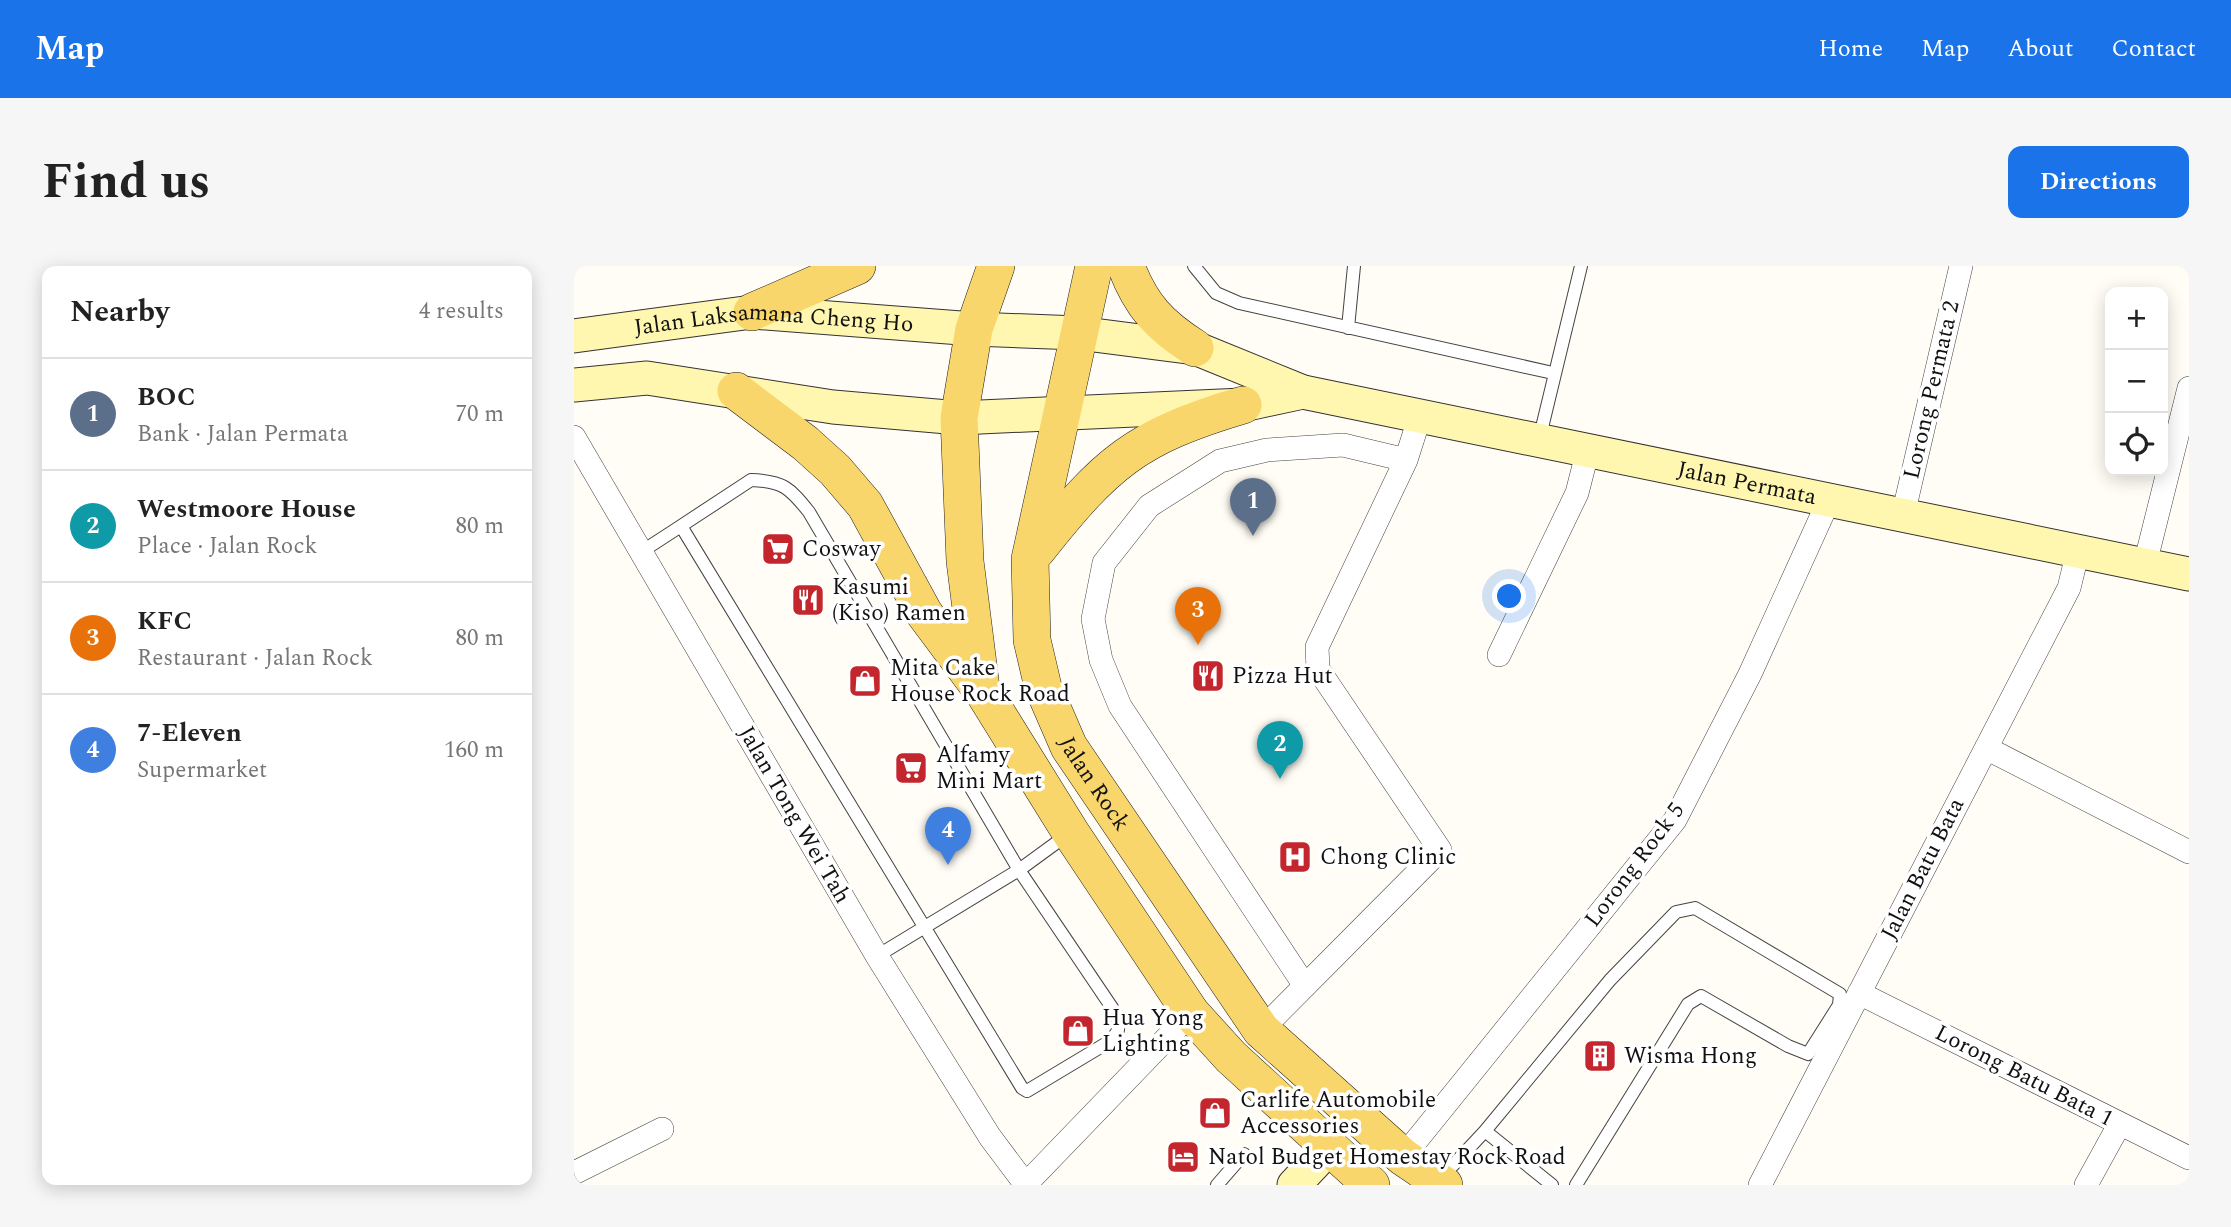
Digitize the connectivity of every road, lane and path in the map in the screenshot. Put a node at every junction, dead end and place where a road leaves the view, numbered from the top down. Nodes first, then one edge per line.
1 (857, 266) edge
2 (996, 266) edge
3 (1094, 266) edge
4 (1126, 266) edge
5 (1194, 266) edge
6 (1354, 266) edge
7 (1581, 266) edge
8 (1961, 266) edge
9 (752, 312) junction
10 (1348, 328) junction
11 (974, 329) junction
12 (1078, 333) junction
13 (574, 336) edge
14 (1195, 348) junction
15 (1553, 373) junction
16 (574, 385) edge
17 (2189, 388) edge
18 (736, 391) junction
19 (1303, 392) junction
20 (1243, 405) junction
21 (1063, 415) junction
22 (1420, 415) junction
23 (959, 418) junction
24 (574, 437) edge
25 (1539, 440) junction
26 (1588, 450) junction
27 (1406, 460) junction
28 (1829, 500) junction
29 (1903, 515) junction
30 (681, 526) junction
31 (2078, 551) junction
32 (641, 552) junction
33 (1030, 559) junction
34 (2145, 565) junction
35 (2189, 573) edge
36 (1499, 655) dead end
37 (981, 688) junction
38 (1986, 748) junction
39 (1071, 833) junction
40 (2189, 852) edge
41 (1019, 870) junction
42 (923, 929) junction
43 (877, 956) junction
44 (1305, 986) junction
45 (1860, 993) junction
46 (1191, 1013) junction
47 (1261, 1030) junction
48 (2119, 1125) junction
49 (662, 1129) dead end
50 (1485, 1131) junction
51 (1328, 1149) junction
52 (1244, 1154) dead end
53 (1403, 1157) junction
54 (2189, 1157) edge
55 (574, 1173) edge
56 (1441, 1183) edge
57 (1025, 1185) edge
58 (1217, 1185) edge
59 (1294, 1185) edge
60 (1371, 1185) edge
61 (1552, 1185) edge
62 (1576, 1185) edge
63 (1760, 1185) edge
64 (2086, 1185) edge

1 - 9 main road
2 - 11 main road, Jalan Rock
3 - 12 main road, Jalan Rock
4 - 14 main road
5 - 10 lane
6 - 10 lane
7 - 15 lane
8 - 29 street, Lorong Permata 2
9 - 11 street, Jalan Laksamana Cheng Ho
9 - 13 street, Jalan Laksamana Cheng Ho
10 - 15 lane
11 - 12 street, Jalan Laksamana Cheng Ho
11 - 23 main road, Jalan Rock
12 - 14 street, Jalan Laksamana Cheng Ho
12 - 21 main road, Jalan Rock
14 - 19 street, Jalan Laksamana Cheng Ho
15 - 25 lane
16 - 18 street
17 - 34 street
18 - 23 street
18 - 37 main road
19 - 20 street
19 - 22 street, Jalan Permata
20 - 21 street
20 - 33 main road
21 - 23 street
21 - 33 main road, Jalan Rock
22 - 25 street, Jalan Permata
22 - 27 street
23 - 37 main road, Jalan Rock
24 - 32 street, Jalan Tong Wei Tah
25 - 26 street, Jalan Permata
26 - 28 street, Jalan Permata
26 - 36 street
27 - 44 street
27 - 44 street
28 - 29 street, Jalan Permata
28 - 53 street, Lorong Rock 5
29 - 31 street, Jalan Permata
30 - 32 lane
30 - 41 lane
30 - 42 lane
31 - 34 street, Jalan Permata
31 - 38 street, Jalan Batu Bata
32 - 43 street, Jalan Tong Wei Tah
33 - 47 main road, Jalan Rock
34 - 35 street, Jalan Permata
37 - 39 main road, Jalan Rock
38 - 40 street
38 - 45 street, Jalan Batu Bata
39 - 41 lane
39 - 46 main road, Jalan Rock
41 - 42 lane
41 - 42 lane
42 - 43 lane
43 - 57 street, Jalan Tong Wei Tah
44 - 47 street
45 - 48 street, Lorong Batu Bata 1
45 - 63 street, Jalan Batu Bata
46 - 51 main road, Jalan Rock
46 - 57 street
47 - 53 main road, Jalan Rock
48 - 54 street, Lorong Batu Bata 1
48 - 64 street
49 - 55 street
50 - 56 lane
50 - 61 lane
50 - 62 lane
51 - 59 street
51 - 60 main road, Jalan Rock
52 - 58 lane
53 - 56 main road, Jalan Rock

